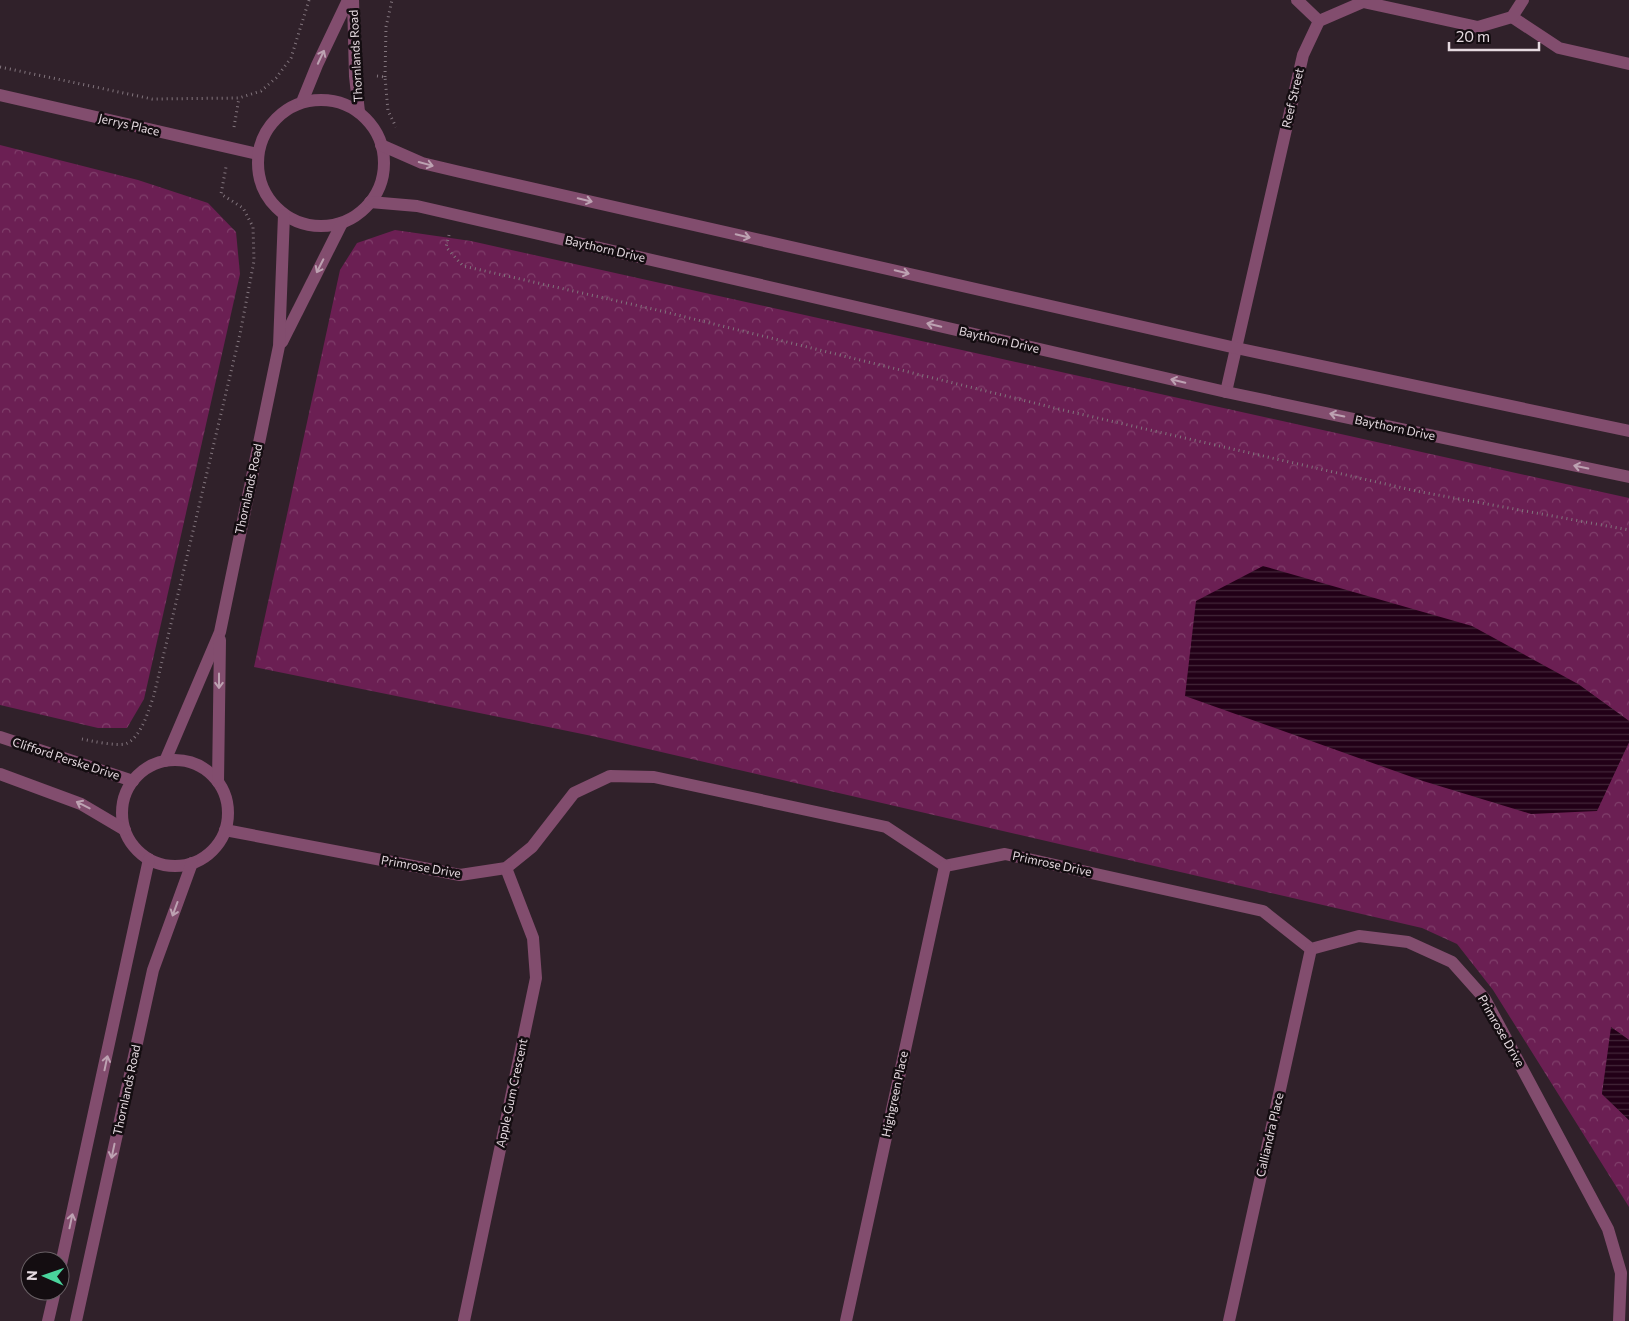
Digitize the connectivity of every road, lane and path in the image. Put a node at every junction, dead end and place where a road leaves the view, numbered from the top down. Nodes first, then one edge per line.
1 (309, 0) edge
2 (348, 0) edge
3 (353, 0) edge
4 (392, 0) edge
5 (1297, 0) edge
6 (1523, 0) edge
7 (1512, 16) junction
8 (1318, 21) junction
9 (291, 58) junction
10 (1629, 64) edge
11 (317, 65) junction
12 (0, 67) edge
13 (355, 76) junction
14 (385, 76) junction
15 (0, 96) edge
16 (239, 98) junction
17 (302, 102) junction
18 (359, 112) junction
19 (396, 129) dead end
20 (381, 145) junction
21 (230, 149) junction
22 (258, 154) junction
23 (370, 202) junction
24 (453, 214) junction
25 (284, 215) junction
26 (342, 223) junction
27 (279, 346) junction
28 (1236, 348) junction
29 (1226, 392) junction
30 (1629, 431) edge
31 (1629, 476) edge
32 (1629, 530) edge
33 (220, 632) junction
34 (0, 737) edge
35 (78, 738) dead end
36 (165, 761) junction
37 (0, 774) edge
38 (133, 781) junction
39 (218, 782) junction
40 (125, 830) junction
41 (225, 830) junction
42 (149, 859) junction
43 (192, 863) junction
44 (945, 866) junction
45 (506, 868) junction
46 (1312, 949) junction
47 (64, 1251) edge
48 (53, 1301) edge
49 (48, 1321) edge
50 (76, 1321) edge
51 (464, 1321) edge
52 (846, 1321) edge
53 (1229, 1321) edge
54 (1619, 1321) edge

1 - 9 path
11 -> 2 street, Thornlands Road
3 - 13 street, Thornlands Road
4 - 14 path
5 - 8 street
6 - 7 street
7 - 8 street
7 - 10 street
8 - 28 street, Reef Street
9 - 11 path
9 - 16 path
11 - 17 street, Thornlands Road
12 - 16 path
13 - 14 path
13 - 18 street, Thornlands Road
14 - 19 path
15 - 21 street, Jerrys Place
16 - 21 path
17 - 18 street, Thornlands Road
17 - 22 street, Thornlands Road
18 - 20 street, Thornlands Road
20 - 23 street, Thornlands Road
20 -> 28 street
21 - 22 street, Jerrys Place
21 - 35 path
22 - 25 street, Thornlands Road
23 - 24 street, Baythorn Drive
23 - 26 street, Thornlands Road
29 -> 24 street, Baythorn Drive
24 - 32 path
25 - 26 street, Thornlands Road
25 - 27 street, Thornlands Road
26 -> 27 street, Thornlands Road
27 - 33 street, Thornlands Road
28 - 29 street, Reef Street
28 - 30 street
31 -> 29 street, Baythorn Drive
33 - 36 street, Thornlands Road
33 -> 39 street, Thornlands Road
34 - 38 street, Clifford Perske Drive
36 - 38 street
36 - 39 street
40 -> 37 street
38 - 40 street
39 - 41 street
40 - 42 street
41 - 43 street
41 - 45 street, Primrose Drive
42 - 43 street
47 -> 42 street
43 -> 50 street, Thornlands Road
44 - 45 street, Primrose Drive
44 - 46 street, Primrose Drive
44 - 52 street, Highgreen Place
45 - 51 street, Apple Gum Crescent
46 - 53 street, Calliandra Place
46 - 54 street, Primrose Drive
48 - 49 street

